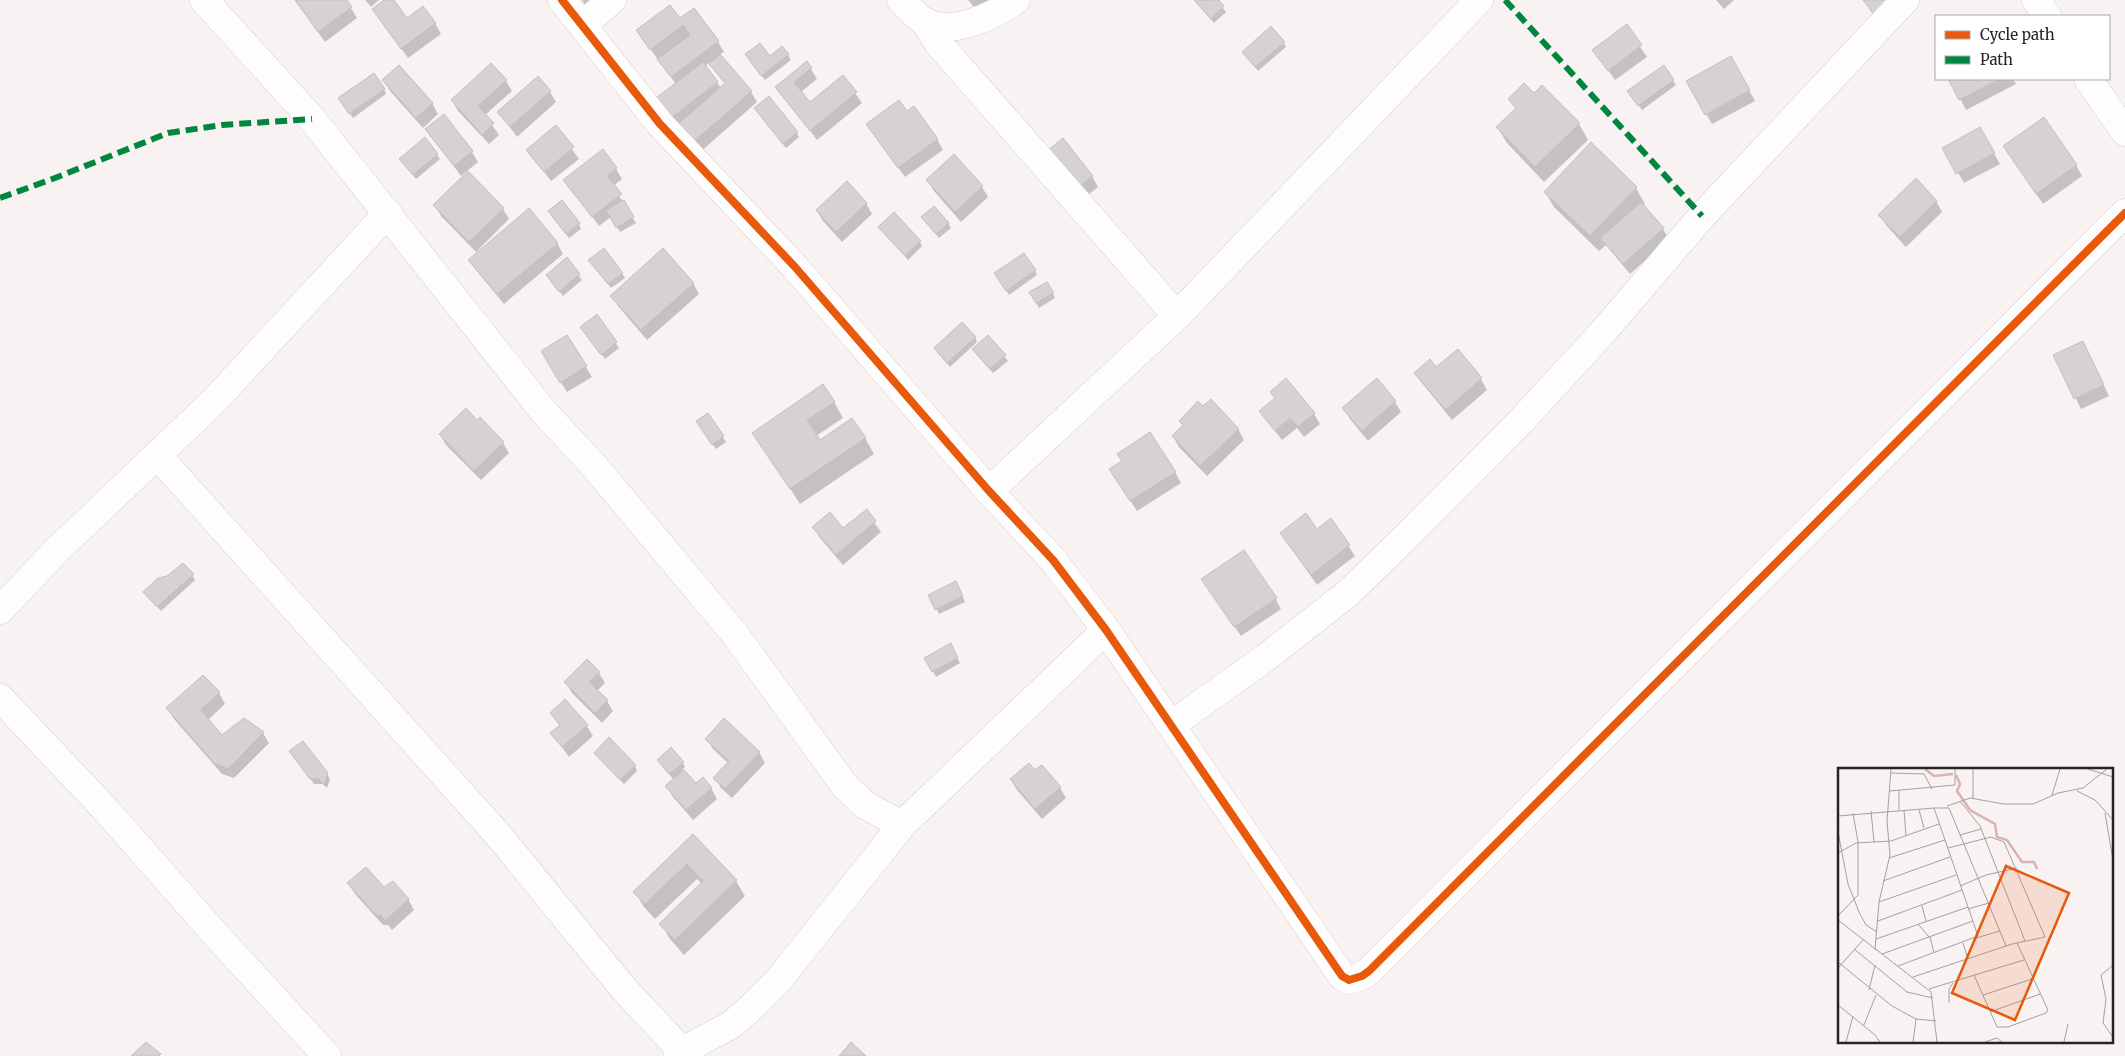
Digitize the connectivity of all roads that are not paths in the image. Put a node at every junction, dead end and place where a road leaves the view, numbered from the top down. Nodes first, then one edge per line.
1 (562, 0) edge
2 (612, 0) edge
3 (901, 0) edge
4 (1016, 0) edge
5 (1479, 0) edge
6 (1905, 0) edge
7 (2036, 0) edge
8 (205, 3) edge
9 (2045, 15) edge
10 (925, 22) junction
11 (582, 24) junction
12 (2089, 80) edge
13 (2125, 132) edge
14 (388, 213) junction
15 (2125, 213) edge
16 (1177, 316) junction
17 (158, 456) junction
18 (989, 491) junction
19 (0, 610) edge
20 (1106, 630) junction
21 (0, 698) edge
22 (1171, 725) junction
23 (902, 826) junction
24 (680, 1054) edge
25 (327, 1056) edge

1 - 11 street
2 - 11 street
3 - 10 street
4 - 10 street
5 - 16 street
6 - 22 street
7 - 9 street
8 - 14 street
10 - 16 street
11 - 18 street
12 - 13 street
14 - 17 street
14 - 23 street
15 - 22 street
16 - 18 street
17 - 19 street
17 - 24 street
18 - 20 street
20 - 22 street
20 - 23 street
21 - 25 street
23 - 24 street

